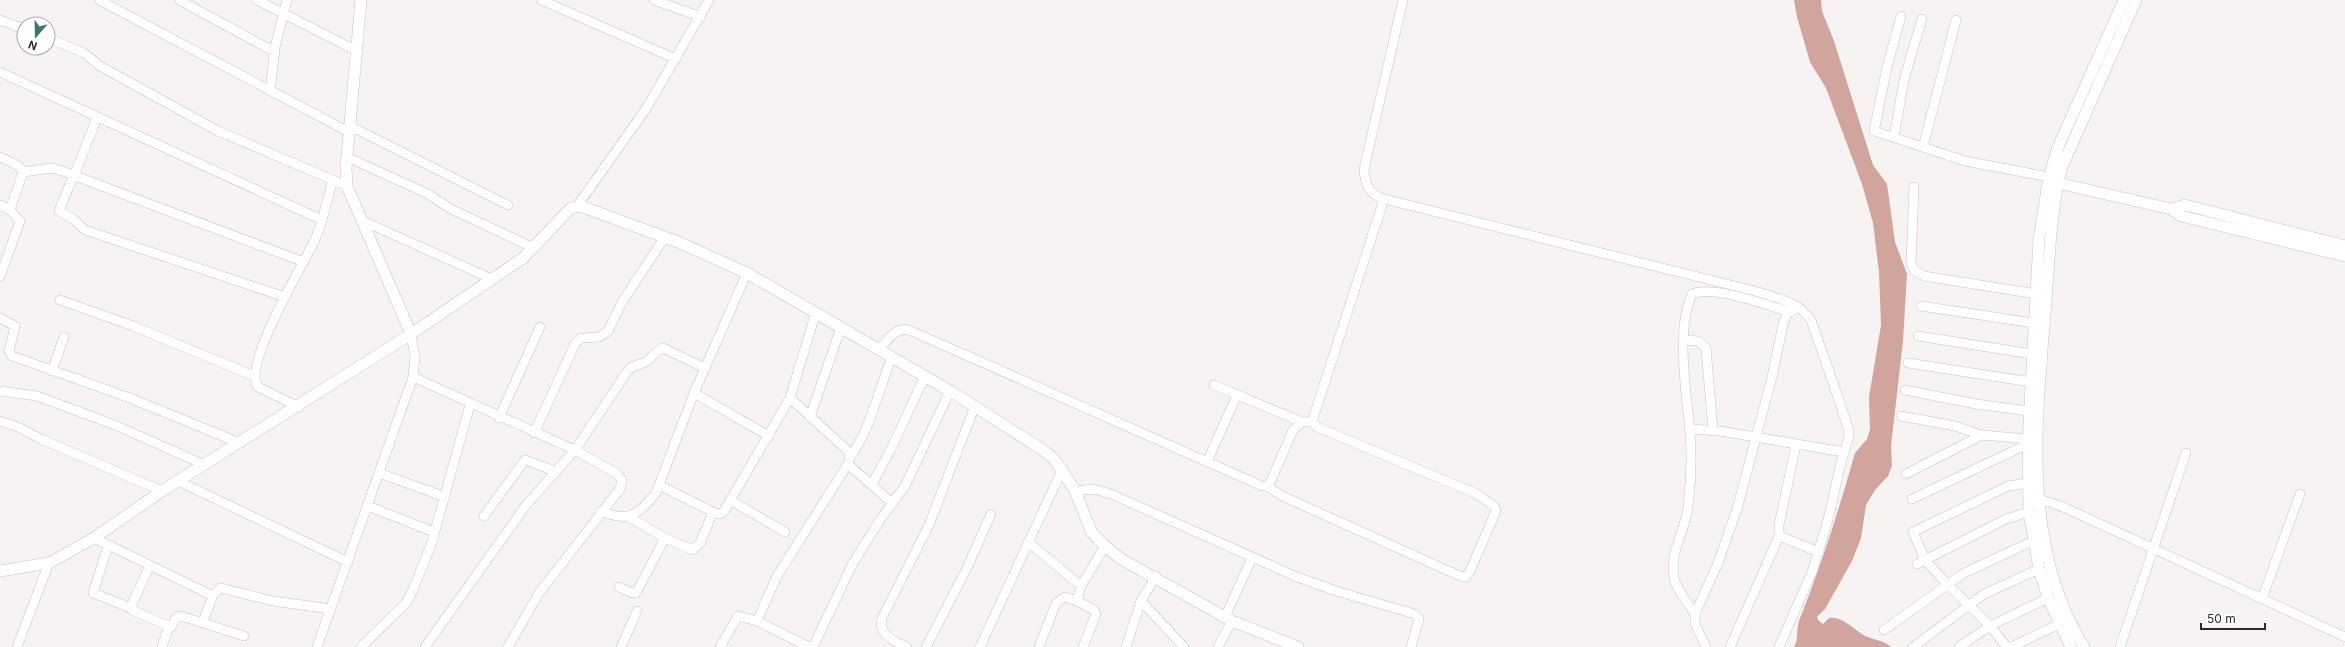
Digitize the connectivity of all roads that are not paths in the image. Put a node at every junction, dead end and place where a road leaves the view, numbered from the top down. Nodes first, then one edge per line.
1 (99, 0) edge
2 (179, 0) edge
3 (257, 0) edge
4 (286, 0) edge
5 (361, 0) edge
6 (541, 0) edge
7 (654, 0) edge
8 (710, 0) edge
9 (1402, 0) edge
10 (2124, 0) edge
11 (2136, 0) edge
12 (282, 12) junction
13 (701, 16) junction
14 (1901, 16) dead end
15 (1922, 19) dead end
16 (0, 20) edge
17 (1956, 20) dead end
18 (16, 26) edge
19 (56, 41) edge
20 (357, 51) junction
21 (275, 52) junction
22 (676, 59) junction
23 (0, 72) edge
24 (270, 91) junction
25 (98, 118) junction
26 (349, 129) junction
27 (1894, 138) junction
28 (1923, 147) junction
29 (0, 156) edge
30 (347, 157) junction
31 (23, 172) junction
32 (75, 174) junction
33 (333, 180) junction
34 (2053, 180) junction
35 (347, 186) junction
36 (1914, 187) dead end
37 (1384, 199) junction
38 (0, 205) edge
39 (508, 205) dead end
40 (577, 206) junction
41 (2171, 209) junction
42 (10, 210) junction
43 (322, 220) junction
44 (363, 221) junction
45 (665, 237) junction
46 (2345, 246) edge
47 (534, 248) junction
48 (2345, 256) edge
49 (304, 262) junction
50 (747, 273) junction
51 (0, 277) edge
52 (492, 279) junction
53 (2036, 294) junction
54 (286, 296) junction
55 (60, 300) dead end
56 (1921, 306) dead end
57 (1801, 308) junction
58 (816, 312) junction
59 (1789, 312) junction
60 (0, 318) edge
61 (2034, 323) junction
62 (540, 327) dead end
63 (842, 327) junction
64 (411, 334) junction
65 (1918, 336) dead end
66 (64, 337) dead end
67 (1684, 340) junction
68 (879, 349) junction
69 (2032, 354) junction
70 (892, 357) junction
71 (1908, 363) dead end
72 (705, 368) junction
73 (52, 371) junction
74 (254, 376) junction
75 (925, 376) junction
76 (413, 377) junction
77 (2031, 382) junction
78 (1214, 385) dead end
79 (1905, 390) dead end
80 (0, 391) edge
81 (950, 391) junction
82 (694, 393) junction
83 (1237, 395) junction
84 (790, 398) junction
85 (470, 405) junction
86 (975, 406) junction
87 (299, 407) junction
88 (2030, 411) junction
89 (1901, 416) dead end
90 (810, 417) junction
91 (499, 418) junction
92 (0, 420) edge
93 (1307, 422) junction
94 (1690, 429) junction
95 (1713, 430) junction
96 (534, 433) junction
97 (1982, 435) junction
98 (769, 436) junction
99 (1757, 438) junction
100 (2028, 441) junction
101 (240, 443) junction
102 (1796, 445) junction
103 (575, 450) junction
104 (1844, 452) junction
105 (2186, 453) dead end
106 (849, 461) junction
107 (1206, 462) junction
108 (205, 465) junction
109 (1062, 470) junction
110 (555, 471) junction
111 (379, 473) junction
112 (1906, 474) dead end
113 (178, 481) junction
114 (2028, 483) junction
115 (872, 484) junction
116 (659, 485) junction
117 (1267, 486) junction
118 (1075, 491) junction
119 (162, 492) junction
120 (2300, 494) dead end
121 (444, 497) junction
122 (1912, 499) dead end
123 (2039, 499) junction
124 (730, 500) junction
125 (892, 503) junction
126 (368, 506) junction
127 (602, 511) junction
128 (713, 512) junction
129 (2029, 512) junction
130 (991, 514) dead end
131 (484, 516) dead end
132 (629, 517) junction
133 (434, 532) junction
134 (786, 532) dead end
135 (1779, 536) junction
136 (94, 538) junction
137 (665, 538) junction
138 (2033, 540) junction
139 (1028, 542) junction
140 (108, 546) junction
141 (1104, 546) junction
142 (2152, 548) junction
143 (1819, 552) junction
144 (1252, 558) junction
145 (348, 562) junction
146 (1921, 562) junction
147 (49, 563) junction
148 (149, 567) junction
149 (2039, 569) junction
150 (0, 571) edge
151 (1156, 576) junction
152 (1947, 584) junction
153 (1081, 586) junction
154 (619, 587) dead end
155 (213, 595) junction
156 (2048, 598) junction
157 (2262, 599) junction
158 (1077, 601) junction
159 (1141, 601) junction
160 (1968, 604) junction
161 (131, 608) junction
162 (331, 609) junction
163 (637, 611) dead end
164 (1695, 614) junction
165 (1229, 619) junction
166 (757, 621) junction
167 (203, 622) junction
168 (2059, 624) junction
169 (169, 626) junction
170 (1990, 626) junction
171 (1884, 630) dead end
172 (244, 636) dead end
173 (2345, 637) edge
174 (320, 646) edge
175 (17, 647) edge
176 (162, 647) edge
177 (361, 647) edge
178 (425, 647) edge
179 (510, 647) edge
180 (621, 647) edge
181 (720, 647) edge
182 (809, 647) edge
183 (813, 647) edge
184 (907, 647) edge
185 (926, 647) edge
186 (980, 647) edge
187 (1039, 647) edge
188 (1083, 647) edge
189 (1126, 647) edge
190 (1184, 647) edge
191 (1218, 647) edge
192 (1297, 647) edge
193 (1412, 647) edge
194 (1706, 647) edge
195 (1730, 647) edge
196 (1780, 647) edge
197 (1913, 647) edge
198 (1959, 647) edge
199 (2007, 647) edge
200 (2011, 647) edge
201 (2071, 647) edge
202 (2084, 647) edge
203 (2120, 647) edge

1 - 24 street
2 - 21 street
3 - 12 street
4 - 12 street
5 - 20 street
6 - 22 street
7 - 13 street
8 - 13 street
9 - 37 street
10 - 34 street
11 - 34 street
12 - 20 street
12 - 21 street
13 - 22 street
14 - 27 street
15 - 27 street
16 - 18 street
17 - 28 street
19 - 33 street
20 - 26 street
21 - 24 street
22 - 40 street
23 - 25 street
24 - 26 street
25 - 32 street
25 - 43 street
26 - 30 street
26 - 39 street
27 - 28 street
28 - 34 street
29 - 31 street
30 - 35 street
30 - 47 street
31 - 32 street
31 - 42 street
32 - 49 street
32 - 54 street
33 - 35 street
33 - 43 street
34 - 41 street
34 - 53 street
34 - 123 street
35 - 44 street
36 - 53 street
37 - 57 street
37 - 93 street
38 - 42 street
40 - 45 street
40 - 47 street
41 - 46 street
41 - 48 street
42 - 51 street
43 - 49 street
44 - 52 street
44 - 64 street
45 - 50 street
45 - 96 street
47 - 52 street
49 - 54 street
50 - 58 street
50 - 72 street
52 - 64 street
53 - 61 street
54 - 74 street
55 - 74 street
56 - 61 street
57 - 59 street
57 - 104 street
58 - 63 street
58 - 84 street
59 - 67 street
59 - 99 street
60 - 73 street
61 - 69 street
62 - 91 street
63 - 68 street
63 - 90 street
64 - 76 street
64 - 87 street
65 - 69 street
66 - 73 street
67 - 94 street
67 - 95 street
68 - 70 street
68 - 107 street
69 - 77 street
70 - 75 street
70 - 106 street
71 - 77 street
72 - 82 street
72 - 103 street
73 - 101 street
74 - 87 street
75 - 81 street
75 - 115 street
76 - 85 street
76 - 111 street
77 - 88 street
78 - 83 street
79 - 88 street
80 - 108 street
81 - 86 street
81 - 125 street
82 - 98 street
82 - 116 street
83 - 93 street
83 - 107 street
84 - 90 street
84 - 98 street
85 - 91 street
85 - 121 street
86 - 109 street
86 - 184 street
87 - 101 street
88 - 100 street
89 - 97 street
90 - 106 street
91 - 96 street
92 - 119 street
93 - 117 street
93 - 117 street
94 - 95 street
94 - 164 street
95 - 99 street
96 - 103 street
97 - 100 street
97 - 112 street
98 - 124 street
99 - 102 street
99 - 164 street
100 - 114 street
100 - 122 street
101 - 108 street
102 - 104 street
102 - 135 street
103 - 110 street
103 - 127 street
104 - 143 street
105 - 142 street
106 - 115 street
106 - 166 street
107 - 117 street
108 - 113 street
109 - 118 street
109 - 139 street
110 - 131 street
110 - 178 street
111 - 121 street
111 - 126 street
113 - 119 street
113 - 145 street
114 - 129 street
114 - 146 street
115 - 125 street
116 - 128 street
116 - 132 street
118 - 141 street
118 - 144 street
119 - 136 street
120 - 157 street
121 - 133 street
123 - 142 street
123 - 202 street
124 - 128 street
124 - 134 street
125 - 183 street
126 - 133 street
126 - 145 street
127 - 132 street
127 - 179 street
128 - 137 street
129 - 138 street
129 - 146 street
130 - 185 street
132 - 137 street
133 - 177 street
135 - 143 street
135 - 195 street
136 - 140 street
136 - 147 street
137 - 154 street
138 - 149 street
138 - 152 street
139 - 153 street
139 - 186 street
140 - 148 street
140 - 161 street
141 - 151 street
141 - 153 street
142 - 157 street
142 - 203 street
143 - 196 street
144 - 165 street
144 - 193 street
145 - 162 street
146 - 152 street
147 - 150 street
147 - 175 street
148 - 155 street
148 - 161 street
149 - 156 street
149 - 160 street
151 - 159 street
151 - 165 street
152 - 160 street
152 - 171 street
153 - 158 street
155 - 162 street
155 - 167 street
156 - 168 street
156 - 170 street
157 - 173 street
158 - 187 street
158 - 188 street
159 - 189 street
159 - 190 street
160 - 170 street
160 - 197 street
161 - 169 street
162 - 174 street
163 - 180 street
164 - 194 street
165 - 191 street
165 - 192 street
166 - 181 street
166 - 182 street
167 - 169 street
167 - 172 street
168 - 200 street
168 - 201 street
169 - 176 street
170 - 198 street
170 - 199 street

